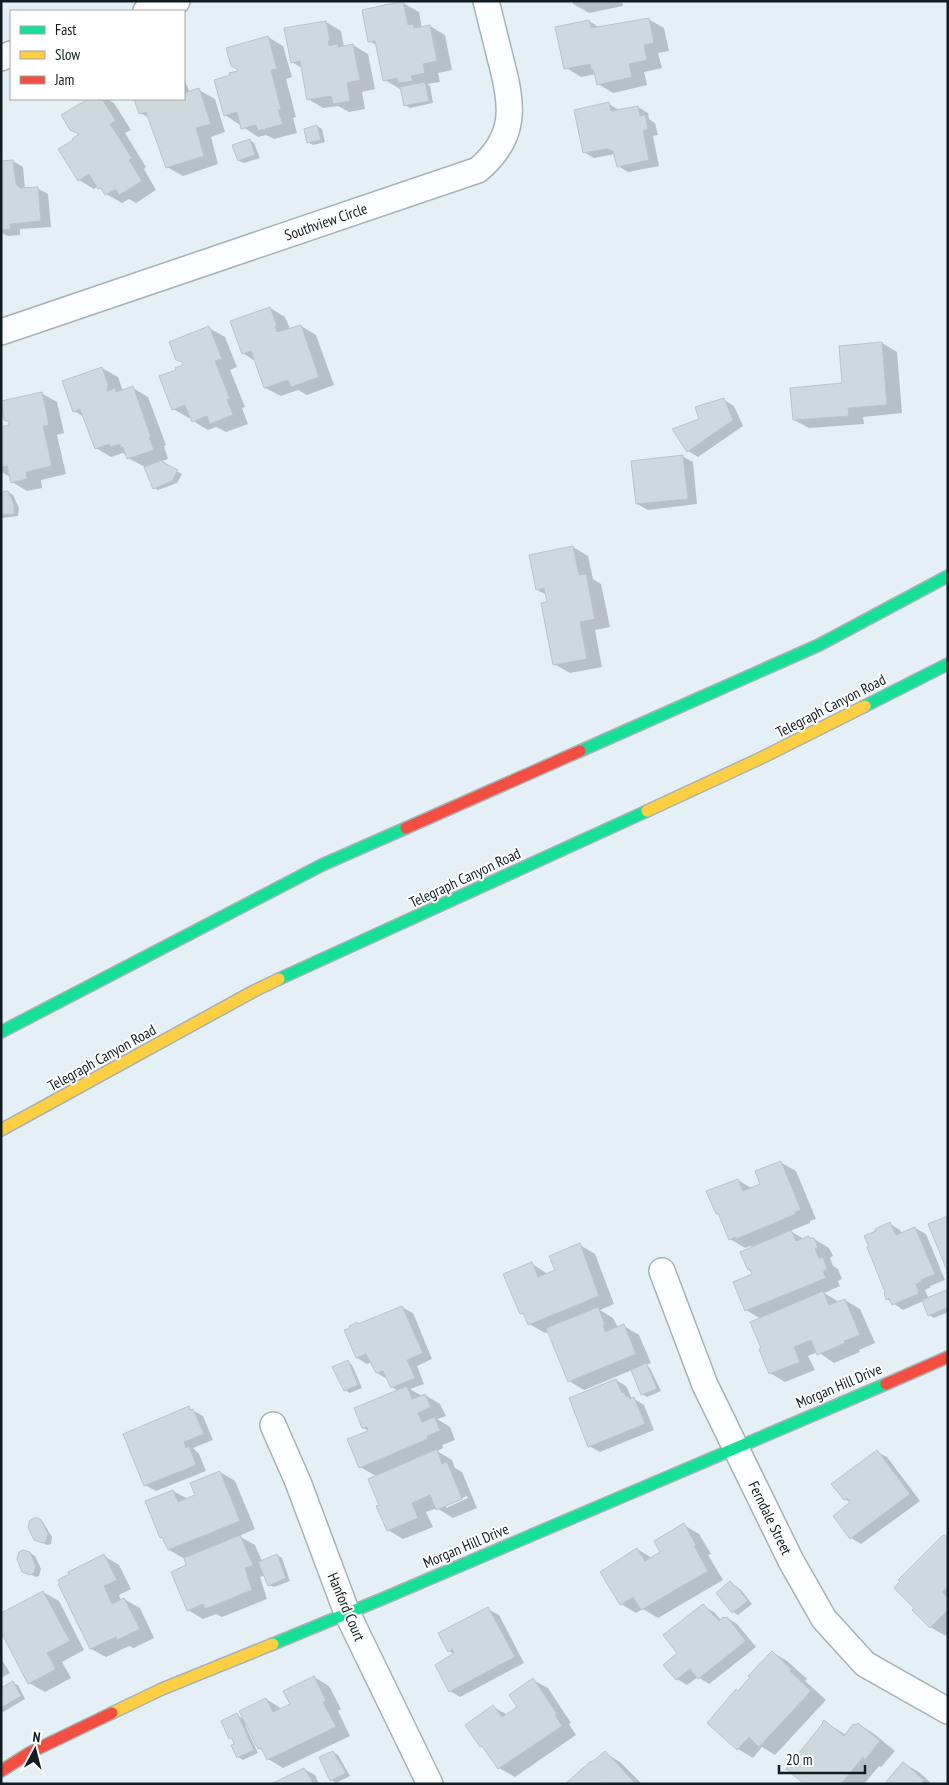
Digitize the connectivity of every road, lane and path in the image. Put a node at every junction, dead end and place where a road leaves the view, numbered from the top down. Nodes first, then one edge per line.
1 (177, 1) edge
2 (486, 1) edge
3 (149, 10) edge
4 (1, 332) edge
5 (948, 576) edge
6 (948, 664) edge
7 (1, 1032) edge
8 (1, 1130) edge
9 (662, 1271) dead end
10 (948, 1357) edge
11 (273, 1425) dead end
12 (735, 1447) junction
13 (347, 1613) junction
14 (948, 1712) edge
15 (1, 1771) edge
16 (430, 1784) edge

1 - 3 street
2 - 4 street, Southview Circle
5 - 7 main road
6 - 8 main road, Telegraph Canyon Road
9 - 12 street, Ferndale Street
10 - 12 main road, Morgan Hill Drive
11 - 13 street, Hanford Court
12 - 13 main road, Morgan Hill Drive
12 - 14 street, Ferndale Street
13 - 15 main road, Morgan Hill Drive
13 - 16 street, Hanford Court

